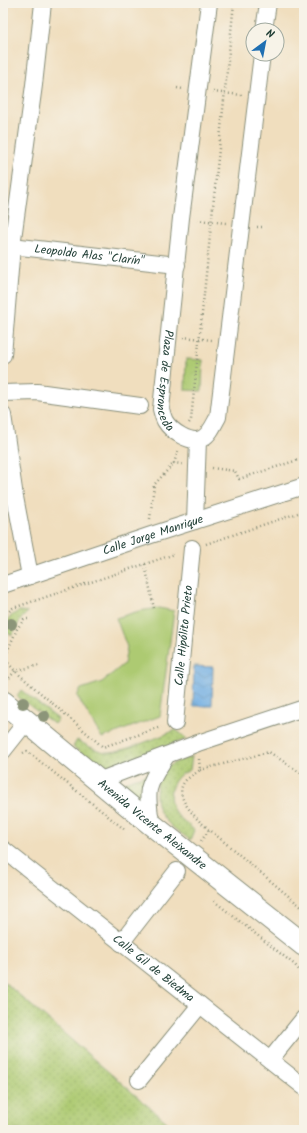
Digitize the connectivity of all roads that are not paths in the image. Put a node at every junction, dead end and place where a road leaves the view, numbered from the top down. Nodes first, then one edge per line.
1 (43, 3) edge
2 (209, 3) edge
3 (268, 3) edge
4 (265, 22) edge
5 (261, 62) edge
6 (8, 246) edge
7 (177, 265) junction
8 (3, 355) edge
9 (3, 393) edge
10 (140, 406) dead end
11 (3, 415) edge
12 (198, 440) junction
13 (304, 486) edge
14 (195, 521) junction
15 (192, 548) road end
16 (30, 576) junction
17 (3, 585) edge
18 (3, 702) edge
19 (304, 708) edge
20 (26, 722) junction
21 (175, 722) road end
22 (3, 751) edge
23 (167, 755) junction
24 (98, 781) junction
25 (151, 824) junction
26 (3, 849) edge
27 (177, 871) dead end
28 (122, 943) junction
29 (304, 945) edge
30 (200, 1005) junction
31 (304, 1018) edge
32 (270, 1060) junction
33 (139, 1080) dead end
34 (304, 1087) edge

1 - 6 street
2 - 7 street, Plaza de Espronceda
3 - 4 street
5 - 12 street, Plaza de Espronceda
6 - 7 street, Leopoldo Alas "Clarín"
6 - 8 street
7 - 12 street, Plaza de Espronceda
9 - 10 street
11 - 16 street
12 - 14 street
13 - 14 street, Calle Jorge Manrique
14 - 16 street, Calle Jorge Manrique
15 - 21 street, Calle Hipólito Prieto
16 - 17 street, Calle Jorge Manrique
18 - 20 street, Avenida Vicente Aleixandre
19 - 23 street
20 - 22 street
20 - 24 street, Avenida Vicente Aleixandre
23 - 24 street
23 - 25 street
24 - 25 street, Avenida Vicente Aleixandre
25 - 29 street, Avenida Vicente Aleixandre
26 - 28 street, Calle Gil de Biedma
27 - 28 street
28 - 30 street, Calle Gil de Biedma
30 - 32 street, Calle Gil de Biedma
30 - 33 street
31 - 32 street
32 - 34 street, Calle Gil de Biedma

